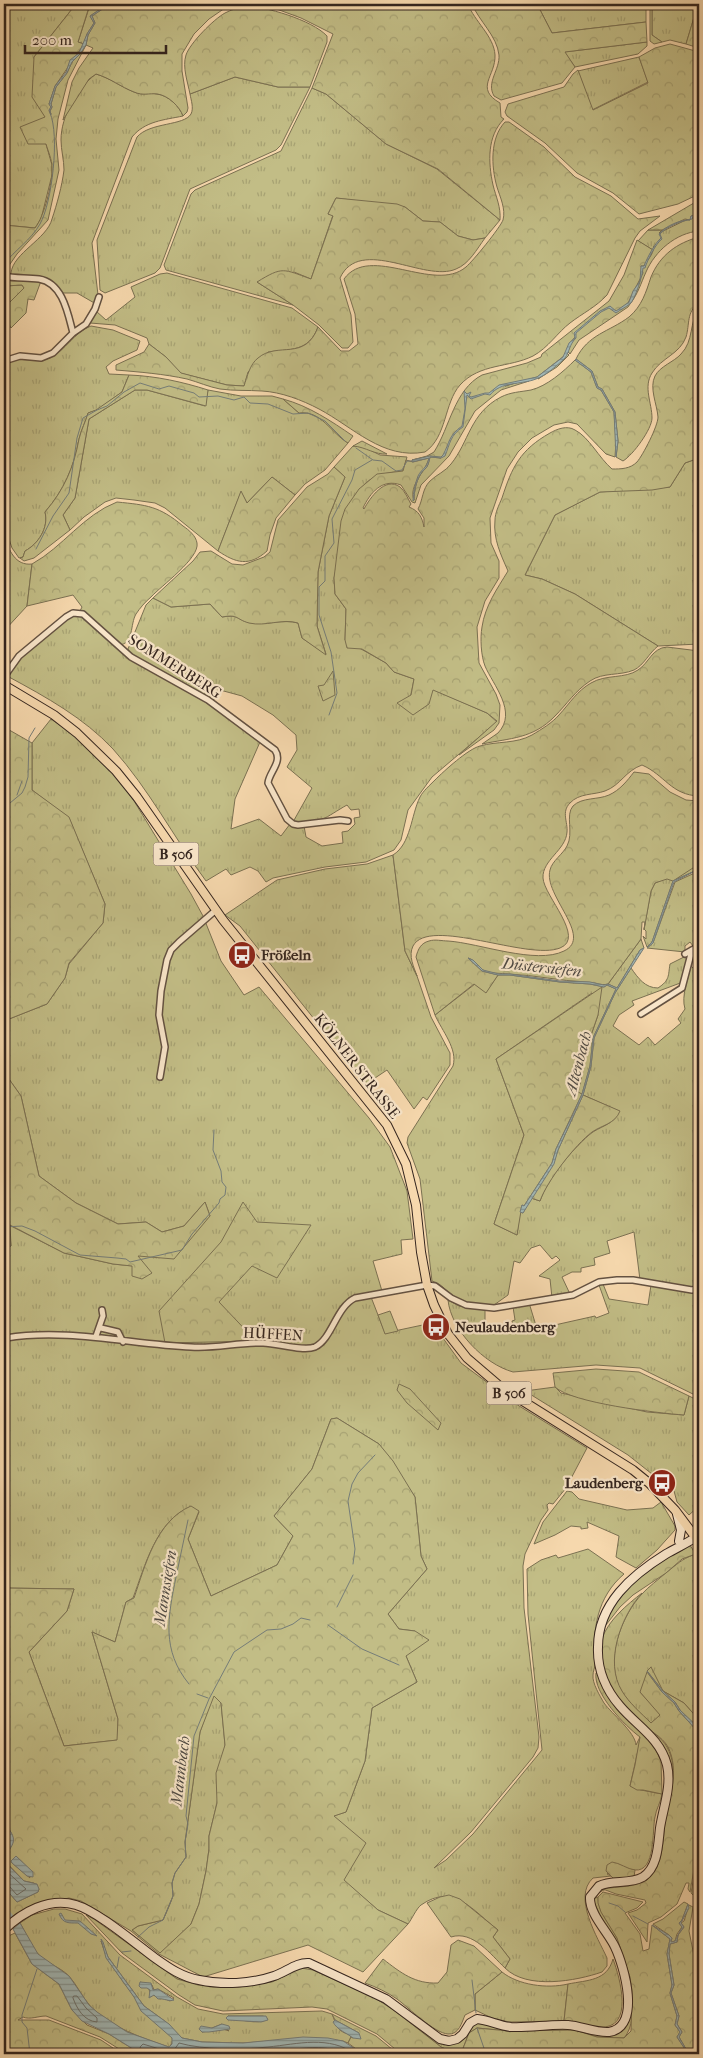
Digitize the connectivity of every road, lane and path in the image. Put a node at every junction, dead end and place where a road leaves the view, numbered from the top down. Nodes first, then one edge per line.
1 (4, 276) edge
2 (99, 297) dead end
3 (73, 333) junction
4 (4, 361) edge
5 (4, 677) edge
6 (4, 686) edge
7 (348, 821) dead end
8 (220, 916) junction
9 (699, 946) edge
10 (692, 950) junction
11 (685, 954) dead end
12 (641, 1014) dead end
13 (160, 1078) dead end
14 (427, 1286) junction
15 (699, 1288) edge
16 (447, 1295) junction
17 (443, 1302) dead end
18 (102, 1310) dead end
19 (100, 1328) junction
20 (96, 1336) junction
21 (6, 1338) dead end
22 (122, 1342) junction
23 (676, 1510) junction
24 (696, 1537) edge
25 (678, 1541) junction
26 (668, 1553) junction
27 (4, 1930) edge

1 - 3 street
2 - 3 street
3 - 4 street
5 - 7 street, SOMMERBERG
6 - 8 main road, B 506
8 - 13 street
8 - 14 main road, KÖLNER STRASSE / B 506
9 - 10 street
10 - 11 street
10 - 12 street
14 - 16 street
14 - 22 street, HÜFFEN
14 - 23 main road, B 506
15 - 16 street
16 - 17 street
18 - 19 street
19 - 20 street
19 - 22 street
20 - 21 street, HÜFFEN
20 - 22 street, HÜFFEN
23 - 24 main road, B 506
23 - 25 main road
24 - 25 main road
24 - 26 main road
25 - 26 main road
26 - 27 main road

